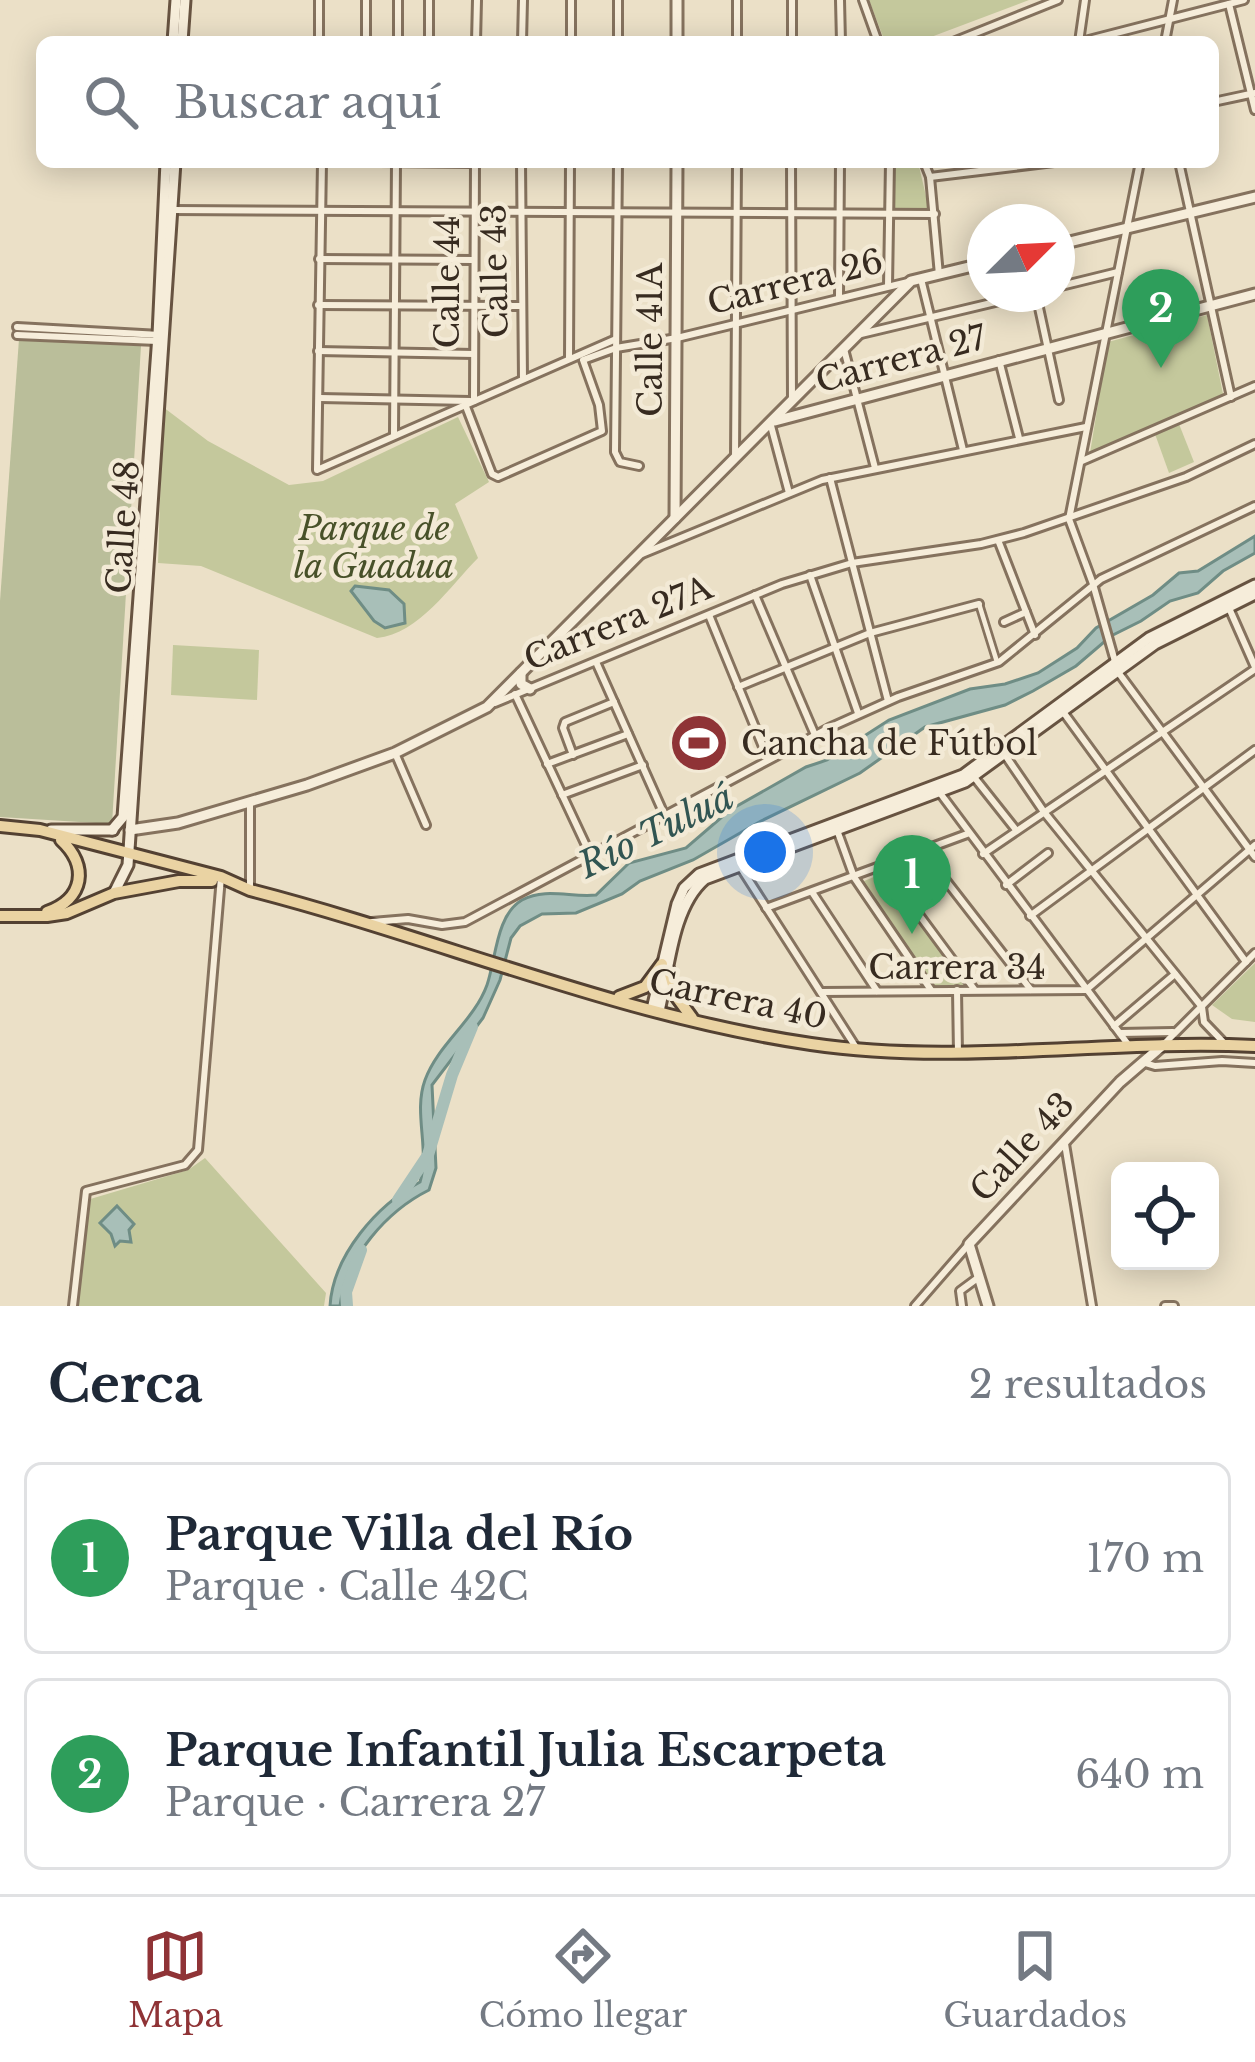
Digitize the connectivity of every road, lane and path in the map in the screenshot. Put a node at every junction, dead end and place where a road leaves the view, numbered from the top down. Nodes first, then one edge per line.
1 (180, 0) edge
2 (320, 0) edge
3 (366, 0) edge
4 (398, 0) edge
5 (429, 0) edge
6 (477, 0) edge
7 (524, 0) edge
8 (572, 0) edge
9 (618, 0) edge
10 (677, 0) edge
11 (737, 0) edge
12 (792, 0) edge
13 (840, 0) edge
14 (862, 0) edge
15 (1058, 0) edge
16 (1084, 0) edge
17 (1173, 0) edge
18 (1244, 0) edge
19 (1229, 2) edge
20 (1170, 20) junction
21 (178, 36) edge
22 (319, 36) edge
23 (366, 36) edge
24 (398, 36) edge
25 (429, 36) edge
26 (476, 36) edge
27 (522, 36) edge
28 (571, 36) edge
29 (618, 36) edge
30 (677, 36) edge
31 (737, 36) edge
32 (792, 36) edge
33 (841, 36) edge
34 (876, 36) edge
35 (968, 36) edge
36 (1081, 36) edge
37 (1105, 36) edge
38 (1166, 36) edge
39 (1253, 93) edge
40 (1219, 101) edge
41 (1255, 110) edge
42 (170, 168) edge
43 (170, 168) edge
44 (322, 168) edge
45 (396, 168) edge
46 (475, 168) edge
47 (521, 168) edge
48 (570, 168) edge
49 (618, 168) edge
50 (677, 168) edge
51 (736, 168) edge
52 (791, 168) edge
53 (841, 168) edge
54 (890, 168) edge
55 (926, 168) edge
56 (1004, 168) edge
57 (1139, 168) edge
58 (1180, 168) edge
59 (930, 177) junction
60 (1255, 196) edge
61 (172, 210) junction
62 (396, 211) junction
63 (320, 212) junction
64 (474, 212) junction
65 (521, 212) junction
66 (570, 212) junction
67 (618, 213) junction
68 (677, 213) junction
69 (1189, 213) junction
70 (935, 214) junction
71 (736, 215) junction
72 (889, 215) junction
73 (791, 216) junction
74 (840, 216) junction
75 (1129, 226) junction
76 (1075, 240) edge
77 (319, 260) junction
78 (396, 260) junction
79 (474, 260) junction
80 (967, 267) edge
81 (1119, 271) junction
82 (939, 274) junction
83 (916, 280) junction
84 (1075, 282) edge
85 (888, 286) junction
86 (1255, 294) edge
87 (839, 297) junction
88 (318, 305) junction
89 (522, 306) junction
90 (1210, 306) junction
91 (395, 307) junction
92 (474, 307) junction
93 (790, 309) junction
94 (967, 310) edge
95 (1037, 312) edge
96 (931, 319) junction
97 (736, 324) junction
98 (17, 331) dead end
99 (1106, 332) junction
100 (857, 334) junction
101 (160, 338) junction
102 (677, 338) junction
103 (616, 344) junction
104 (844, 348) junction
105 (1048, 348) junction
106 (318, 351) junction
107 (395, 354) junction
108 (474, 354) junction
109 (569, 359) junction
110 (1000, 361) junction
111 (946, 376) junction
112 (523, 379) junction
113 (1255, 386) edge
114 (320, 398) junction
115 (1231, 398) junction
116 (394, 399) junction
117 (857, 399) junction
118 (792, 400) junction
119 (1059, 400) dead end
120 (468, 402) junction
121 (770, 422) junction
122 (1086, 427) junction
123 (394, 435) junction
124 (1019, 440) junction
125 (1255, 444) edge
126 (963, 451) junction
127 (735, 458) junction
128 (1080, 461) junction
129 (639, 466) dead end
130 (875, 468) junction
131 (830, 478) junction
132 (789, 493) junction
133 (1255, 506) edge
134 (675, 518) junction
135 (1069, 519) junction
136 (998, 540) junction
137 (637, 556) junction
138 (852, 563) junction
139 (810, 575) junction
140 (1093, 584) junction
141 (1255, 590) edge
142 (755, 595) junction
143 (1227, 603) junction
144 (979, 604) joint
145 (1026, 612) junction
146 (709, 615) junction
147 (1004, 622) dead end
148 (870, 633) junction
149 (1035, 635) junction
150 (833, 648) junction
151 (596, 662) junction
152 (997, 663) junction
153 (786, 667) junction
154 (1116, 668) junction
155 (1255, 668) edge
156 (521, 673) junction
157 (739, 687) junction
158 (530, 689) junction
159 (515, 694) junction
160 (888, 701) junction
161 (614, 702) junction
162 (487, 707) junction
163 (1061, 709) junction
164 (858, 714) junction
165 (1162, 733) junction
166 (629, 734) junction
167 (815, 735) junction
168 (1255, 750) edge
169 (395, 752) junction
170 (1003, 752) junction
171 (573, 755) junction
172 (768, 759) junction
173 (547, 764) junction
174 (643, 765) junction
175 (1105, 772) junction
176 (974, 777) junction
177 (1203, 788) junction
178 (937, 790) junction
179 (561, 796) junction
180 (250, 801) junction
181 (1044, 812) junction
182 (664, 813) junction
183 (427, 825) dead end
184 (0, 826) edge
185 (1147, 828) junction
186 (831, 829) junction
187 (40, 830) junction
188 (112, 830) junction
189 (130, 830) junction
190 (1016, 830) junction
191 (967, 834) junction
192 (58, 837) junction
193 (1253, 850) edge
194 (923, 851) junction
195 (1048, 853) dead end
196 (590, 854) junction
197 (982, 854) junction
198 (129, 856) junction
199 (739, 865) junction
200 (883, 866) junction
201 (1093, 869) junction
202 (854, 877) junction
203 (699, 879) junction
204 (222, 880) junction
205 (1006, 885) junction
206 (250, 890) junction
207 (812, 892) junction
208 (115, 893) junction
209 (1197, 896) junction
210 (766, 908) junction
211 (0, 916) edge
212 (1030, 916) junction
213 (26, 918) junction
214 (362, 923) junction
215 (1146, 938) junction
216 (1255, 953) edge
217 (1246, 962) junction
218 (665, 968) junction
219 (1175, 974) junction
220 (931, 990) junction
221 (958, 990) junction
222 (975, 990) junction
223 (1086, 990) junction
224 (877, 991) junction
225 (821, 992) junction
226 (1032, 992) junction
227 (608, 998) junction
228 (1202, 1006) junction
229 (655, 1010) junction
230 (694, 1020) junction
231 (1117, 1029) junction
232 (1177, 1032) junction
233 (1163, 1045) junction
234 (1226, 1045) junction
235 (1255, 1046) edge
236 (1130, 1047) junction
237 (856, 1049) junction
238 (958, 1054) junction
239 (1142, 1061) junction
240 (1255, 1063) edge
241 (1064, 1140) junction
242 (969, 1244) junction
243 (979, 1277) junction
244 (73, 1306) edge
245 (915, 1306) edge
246 (962, 1306) edge
247 (988, 1306) edge
248 (1092, 1306) edge
249 (1165, 1306) edge
250 (1174, 1306) edge

1 - 21 street
2 - 22 street
3 - 23 street
4 - 24 street
5 - 25 street
6 - 26 street
7 - 27 street
8 - 28 street
9 - 29 street
10 - 30 street
11 - 31 street
12 - 32 street
13 - 33 street
14 - 34 street
15 - 35 street
16 - 36 street
17 - 20 street
18 - 19 street
19 - 20 street
19 - 39 street
20 - 37 street
20 - 38 street
39 - 40 street
39 - 41 street
42 - 61 street, Calle 48
43 - 101 street, Calle 48
44 - 63 street
45 - 62 street
46 - 64 street, Calle 44
47 - 65 street, Calle 43
48 - 66 street
49 - 67 street
50 - 68 street, Calle 41A
51 - 71 street
52 - 73 street
53 - 74 street
54 - 72 street
55 - 59 street
56 - 59 street
57 - 75 street
58 - 69 street
59 - 70 street
60 - 69 street
61 - 63 street
61 - 101 street, Calle 48
62 - 63 street
62 - 64 street
62 - 78 street
63 - 77 street
64 - 65 street
64 - 79 street, Calle 44
65 - 66 street
65 - 89 street, Calle 43
66 - 67 street
66 - 109 street
67 - 68 street
67 - 103 street
68 - 71 street
68 - 102 street, Calle 41A
69 - 75 street
69 - 90 street
70 - 72 street
70 - 82 street
71 - 73 street
71 - 97 street
72 - 74 street
72 - 85 street
73 - 74 street
73 - 93 street
74 - 87 street
75 - 76 street
75 - 81 street
77 - 78 street
77 - 88 street
78 - 79 street
78 - 91 street
79 - 92 street, Calle 44
80 - 82 street, Carrera 26
81 - 84 street
81 - 99 street
82 - 83 street, Carrera 26
83 - 85 street, Carrera 26
83 - 96 street
83 - 100 street
85 - 87 street, Carrera 26
86 - 90 street, Carrera 27
87 - 93 street, Carrera 26
88 - 91 street
88 - 106 street
89 - 92 street
89 - 112 street, Calle 43
90 - 99 street, Carrera 27
90 - 115 street
91 - 92 street
91 - 107 street
92 - 108 street, Calle 44
93 - 97 street, Carrera 26
93 - 118 street
94 - 96 street
95 - 105 street
96 - 100 street
96 - 111 street
97 - 102 street, Carrera 26
97 - 127 street
98 - 101 street
99 - 105 street, Carrera 27
99 - 122 street
100 - 104 street
101 - 188 street, Calle 48
101 - 189 street, Calle 48
102 - 103 street, Carrera 26
102 - 134 street, Calle 41A
103 - 109 street, Carrera 26
103 - 120 street
103 - 129 street
104 - 117 street
104 - 118 street
105 - 110 street, Carrera 27
105 - 119 street
106 - 107 street
106 - 114 street
107 - 108 street
107 - 116 street
108 - 120 street, Calle 44
109 - 112 street, Carrera 26
110 - 111 street, Carrera 27
110 - 124 street
111 - 117 street, Carrera 27
111 - 126 street
112 - 120 street, Carrera 26
113 - 115 street
114 - 116 street
114 - 123 street, Carrera 26
115 - 128 street
116 - 120 street
116 - 123 street
117 - 121 street, Carrera 27
117 - 130 street
118 - 121 street
120 - 123 street, Carrera 26
121 - 127 street
121 - 132 street
122 - 124 street
122 - 128 street
124 - 126 street
125 - 135 street, Carrera 27A
126 - 130 street
127 - 134 street
128 - 135 street
130 - 131 street
131 - 132 street
131 - 138 street
132 - 137 street
133 - 140 street
134 - 137 street
135 - 136 street, Carrera 27A
135 - 140 street
136 - 138 street, Carrera 27A
136 - 145 street
137 - 156 street
138 - 139 street, Carrera 27A
138 - 148 street
139 - 142 street, Carrera 27A
139 - 150 street
140 - 149 street
140 - 154 street
141 - 143 street
142 - 146 street, Carrera 27A
142 - 153 street
143 - 154 street
143 - 155 street
144 - 148 street
144 - 152 street
145 - 147 street
145 - 149 street
146 - 151 street, Carrera 27A
146 - 157 street
148 - 150 street
148 - 160 street
149 - 152 street
150 - 153 street
150 - 164 street
151 - 158 street, Carrera 27A
151 - 161 street
152 - 160 street
153 - 157 street
153 - 167 street
154 - 163 street
154 - 165 street
155 - 165 street
156 - 158 street
156 - 162 street
157 - 172 street
158 - 159 street, Carrera 27A
159 - 162 street, Carrera 27A
159 - 173 street
160 - 164 street
161 - 166 street
161 - 171 street
162 - 169 street, Carrera 27A
163 - 170 street
163 - 175 street
164 - 167 street
165 - 175 street
165 - 177 street
166 - 171 street
166 - 174 street
167 - 172 street
168 - 177 street
169 - 180 street, Carrera 27A
169 - 183 street
170 - 176 street
170 - 178 street
170 - 181 street
171 - 173 street
172 - 182 street
173 - 179 street
174 - 179 street
174 - 182 street
175 - 181 street
175 - 185 street
176 - 178 street
176 - 190 street
177 - 185 street
177 - 193 street
178 - 186 street
178 - 191 street
179 - 196 street
180 - 189 street, Carrera 27A
180 - 206 street
181 - 190 street
181 - 201 street
182 - 196 street
184 - 187 main road, Carrera 27A
185 - 201 street
185 - 209 street
186 - 199 street
186 - 202 street
186 - 203 street
187 - 188 street, Carrera 27A
187 - 192 main road, Carrera 40
188 - 189 street, Carrera 27A
189 - 198 street, Calle 48
190 - 197 street
191 - 194 street
191 - 197 street
192 - 198 main road, Carrera 40
192 - 213 main road
193 - 209 street, Carrera 34
194 - 200 street
194 - 226 street
195 - 205 street
196 - 214 street
197 - 205 street
198 - 204 main road, Carrera 40
198 - 208 street, Calle 48
199 - 203 street
199 - 210 street
200 - 202 street
200 - 222 street
201 - 212 street
201 - 215 street
202 - 207 street
202 - 220 street
203 - 218 street
204 - 206 main road, Carrera 40
204 - 208 main road, Carrera 40
204 - 244 street
205 - 212 street
206 - 214 main road, Carrera 40
207 - 210 street
207 - 224 street
208 - 213 main road, Carrera 40
209 - 215 street, Carrera 34
209 - 217 street
210 - 225 street
211 - 213 main road, Carrera 40
212 - 223 street
214 - 227 main road, Carrera 40
215 - 219 street
215 - 223 street, Carrera 34
216 - 217 street
217 - 228 street
218 - 227 main road
218 - 229 street
218 - 230 main road
219 - 228 street
219 - 231 street
220 - 221 street, Carrera 34
220 - 224 street, Carrera 34
221 - 222 street, Carrera 34
221 - 238 street
222 - 226 street, Carrera 34
223 - 226 street, Carrera 34
223 - 231 street
224 - 225 street, Carrera 34
225 - 237 street
227 - 229 main road, Carrera 40
228 - 232 street
228 - 234 street
229 - 230 main road, Carrera 40
230 - 237 main road, Carrera 40
231 - 232 street
231 - 236 street
232 - 233 street
233 - 234 main road, Carrera 40
233 - 236 main road, Carrera 40
233 - 239 street, Calle 43
234 - 235 main road, Carrera 40
236 - 238 main road, Carrera 40
237 - 238 main road, Carrera 40
239 - 240 street
239 - 241 street, Calle 43
241 - 242 street, Calle 43
241 - 248 street
242 - 243 street, Calle 43
242 - 245 street
243 - 246 street
243 - 247 street, Calle 43
249 - 250 street

